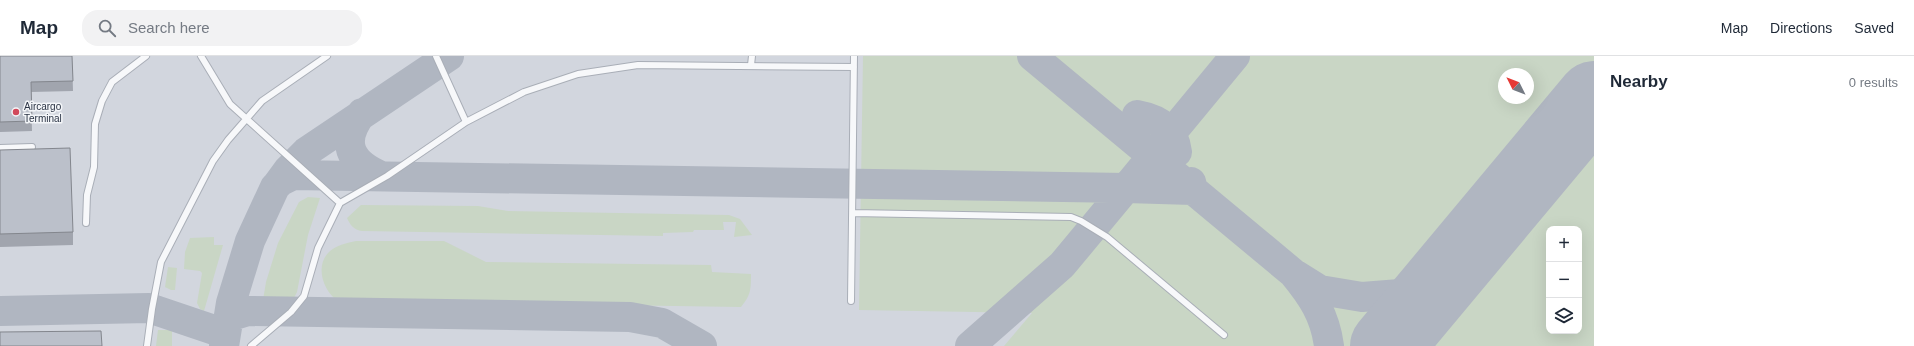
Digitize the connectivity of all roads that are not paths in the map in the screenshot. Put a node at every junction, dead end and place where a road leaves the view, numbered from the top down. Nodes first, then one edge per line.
1 (146, 56) edge
2 (201, 56) edge
3 (326, 56) edge
4 (436, 56) edge
5 (752, 56) edge
6 (854, 56) edge
7 (751, 65) junction
8 (854, 67) junction
9 (246, 118) junction
10 (466, 122) junction
11 (32, 147) dead end
12 (0, 148) edge
13 (340, 203) junction
14 (853, 213) junction
15 (86, 223) dead end
16 (851, 301) dead end
17 (1224, 335) dead end
18 (147, 346) edge
19 (251, 346) edge

1 - 15 lane
2 - 9 lane
3 - 9 lane
4 - 10 lane
5 - 7 lane
6 - 8 lane
7 - 8 lane
7 - 10 lane
8 - 14 lane
9 - 13 lane
9 - 18 lane
10 - 13 lane
11 - 12 lane
13 - 19 lane
14 - 16 lane
14 - 17 lane

